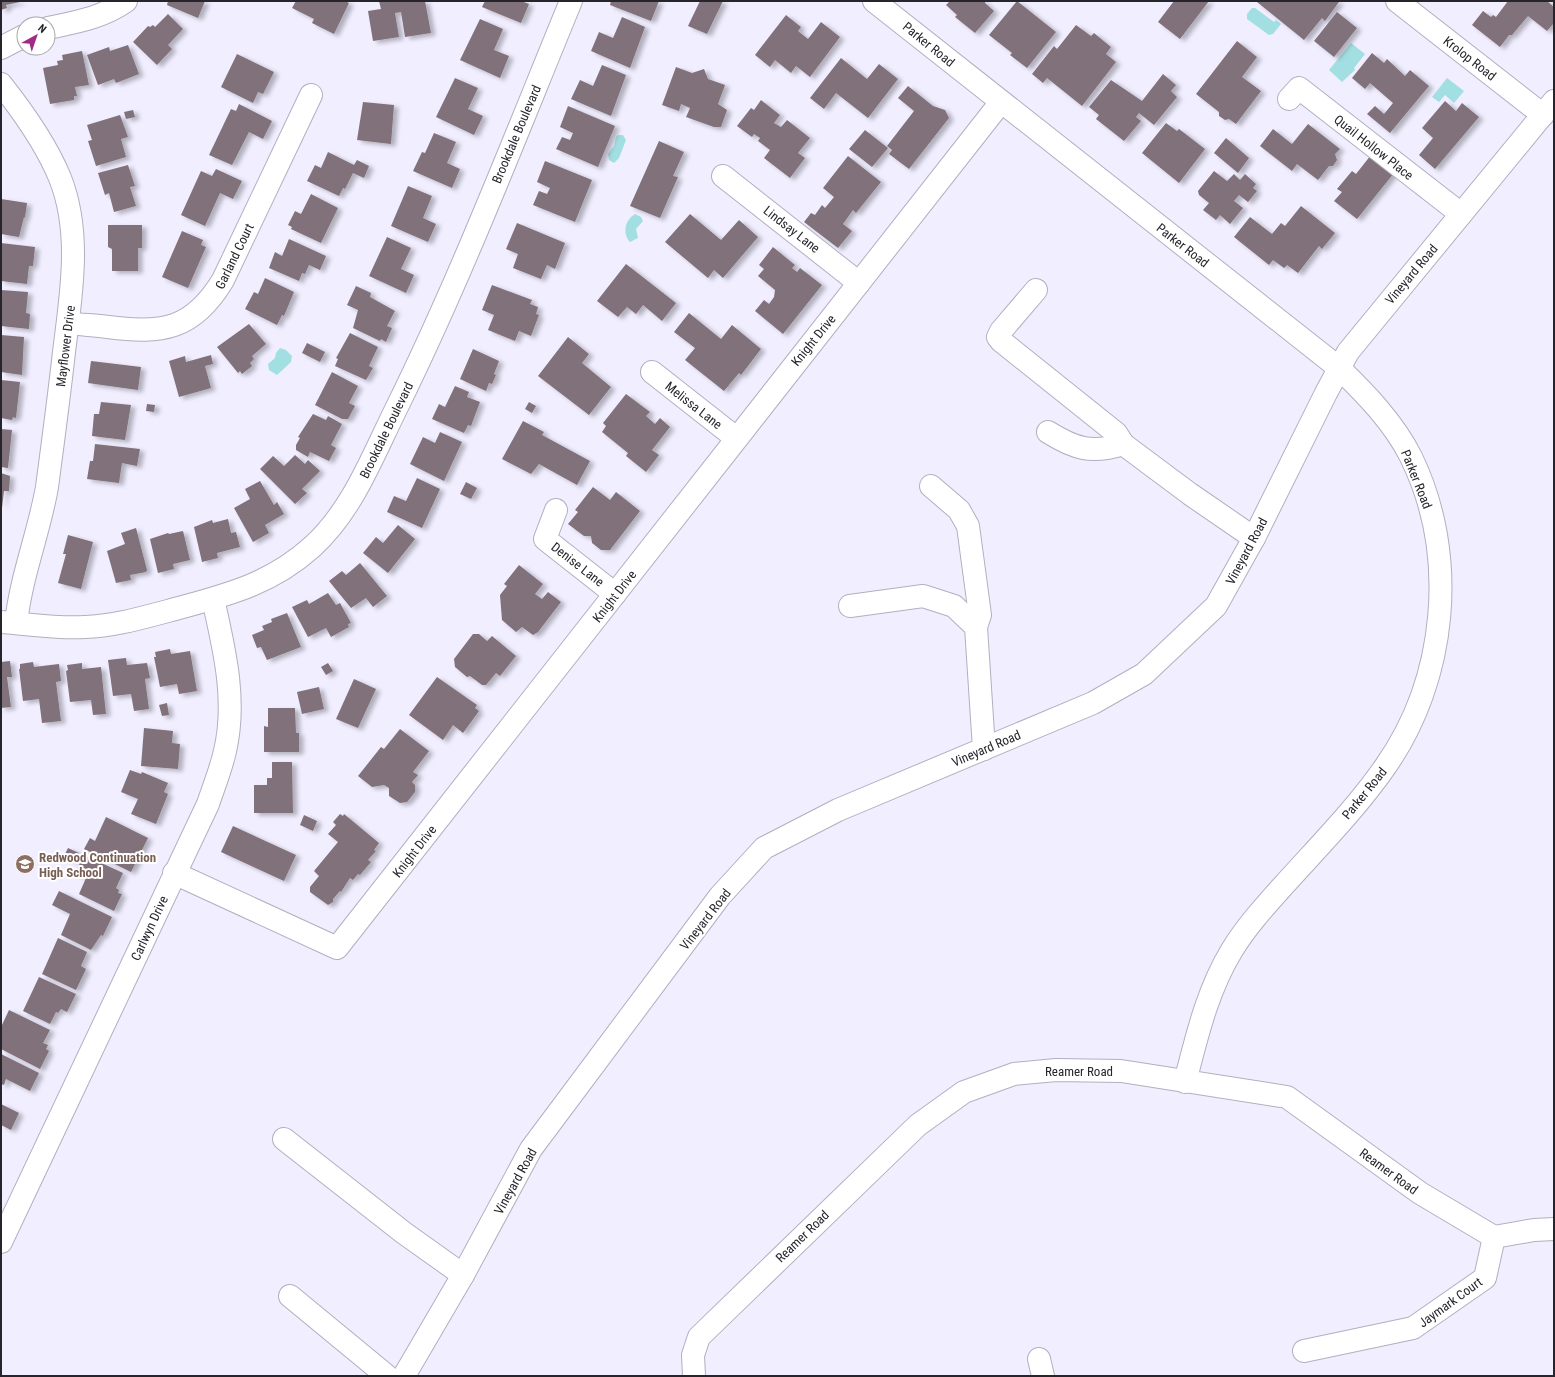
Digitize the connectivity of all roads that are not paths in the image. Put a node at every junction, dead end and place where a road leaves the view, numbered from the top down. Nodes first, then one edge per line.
1 (126, 1) edge
2 (571, 1) edge
3 (874, 1) edge
4 (1397, 1) edge
5 (56, 26) edge
6 (16, 40) edge
7 (1, 48) edge
8 (1, 84) edge
9 (311, 95) dead end
10 (1289, 98) dead end
11 (1001, 102) junction
12 (1548, 108) edge
13 (723, 176) dead end
14 (1461, 214) junction
15 (859, 283) junction
16 (1036, 290) dead end
17 (68, 323) junction
18 (1339, 368) junction
19 (652, 372) dead end
20 (1048, 432) dead end
21 (736, 438) junction
22 (1123, 444) junction
23 (931, 486) dead end
24 (556, 510) dead end
25 (1254, 538) junction
26 (616, 594) junction
27 (213, 599) junction
28 (850, 606) dead end
29 (9, 622) edge
30 (976, 627) junction
31 (984, 749) junction
32 (174, 873) junction
33 (1185, 1082) junction
34 (284, 1139) dead end
35 (1554, 1229) edge
36 (1494, 1237) junction
37 (1, 1242) edge
38 (463, 1275) junction
39 (290, 1296) dead end
40 (1304, 1351) dead end
41 (387, 1376) edge
42 (404, 1376) edge
43 (694, 1376) edge

1 - 5 street
2 - 27 street, Brookdale Boulevard
3 - 11 street, Parker Road
4 - 12 street, Krolop Road
6 - 7 street
8 - 17 street, Mayflower Drive
9 - 17 street, Garland Court
10 - 14 street, Quail Hollow Place
11 - 15 street, Knight Drive
11 - 18 street, Parker Road
12 - 14 street, Vineyard Road
13 - 15 street, Lindsay Lane
14 - 18 street, Vineyard Road
15 - 21 street, Knight Drive
16 - 22 street
17 - 29 street, Mayflower Drive
18 - 25 street, Vineyard Road
18 - 33 street, Parker Road
19 - 21 street, Melissa Lane
20 - 22 street
21 - 26 street, Knight Drive
22 - 25 street
23 - 30 street
24 - 26 street, Denise Lane
25 - 31 street, Vineyard Road
26 - 32 street, Knight Drive
27 - 29 street, Brookdale Boulevard
27 - 32 street, Carlwyn Drive
28 - 30 street
30 - 31 street
31 - 38 street, Vineyard Road
32 - 37 street, Carlwyn Drive
33 - 36 street, Reamer Road
33 - 43 street, Reamer Road
34 - 38 street
35 - 36 street
36 - 40 street, Jaymark Court
38 - 42 street, Vineyard Road
39 - 41 street

